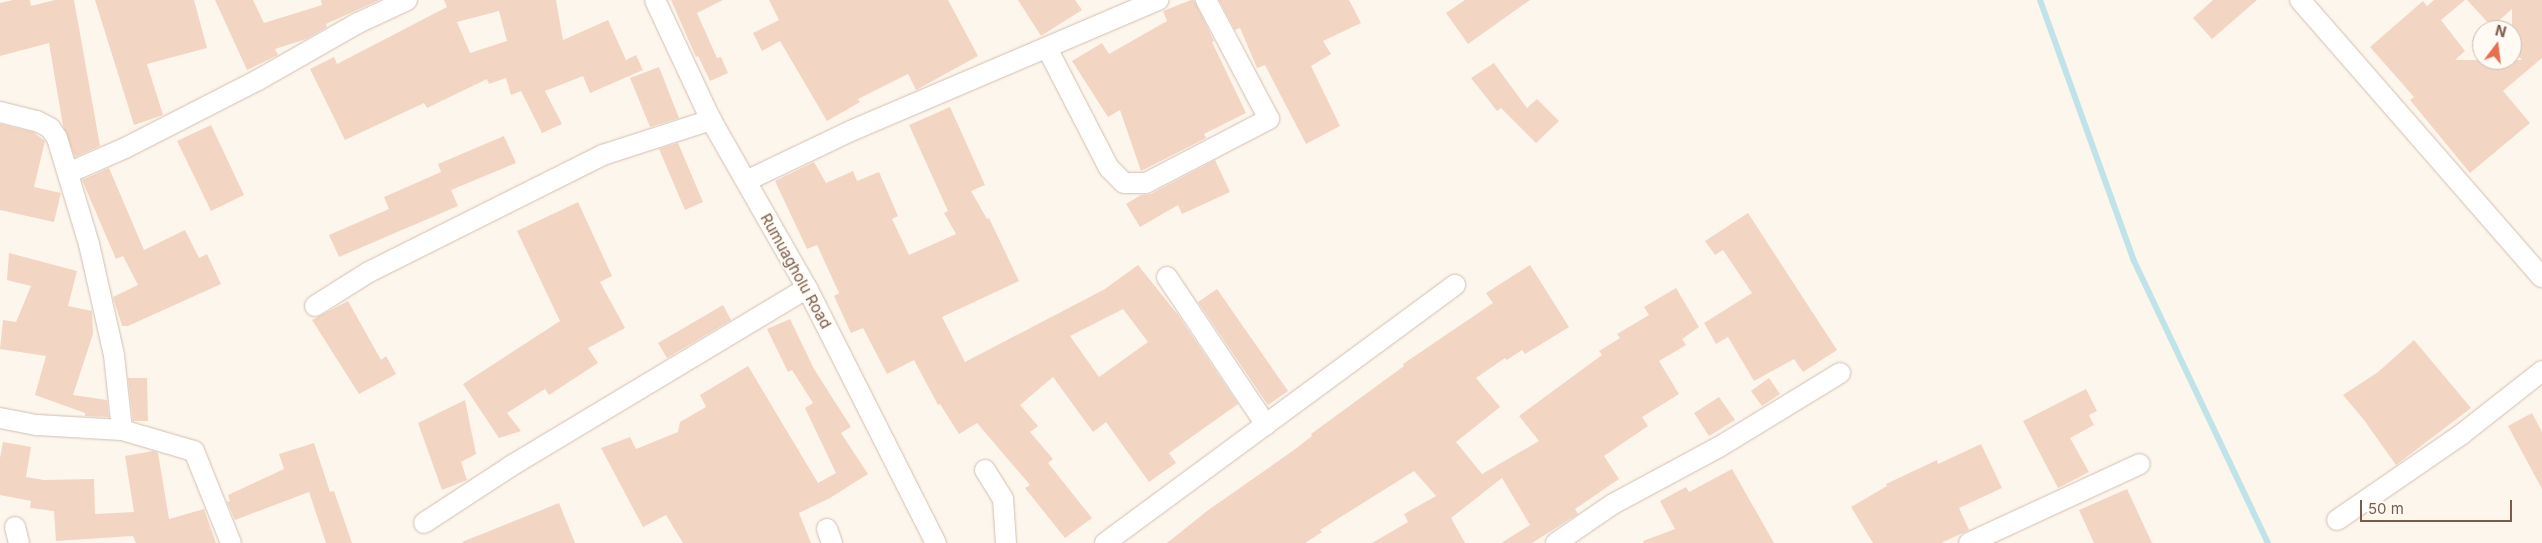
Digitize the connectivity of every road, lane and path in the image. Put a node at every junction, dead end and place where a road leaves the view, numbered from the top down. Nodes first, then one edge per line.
1 (407, 0) edge
2 (655, 0) edge
3 (1158, 0) edge
4 (1206, 0) edge
5 (2300, 0) edge
6 (1047, 48) junction
7 (0, 112) edge
8 (711, 120) junction
9 (68, 173) junction
10 (746, 181) junction
11 (1167, 277) dead end
12 (2542, 277) edge
13 (1455, 285) dead end
14 (808, 288) junction
15 (315, 306) dead end
16 (2542, 371) edge
17 (1840, 373) dead end
18 (0, 418) edge
19 (1266, 424) junction
20 (122, 430) junction
21 (2140, 464) dead end
22 (985, 470) dead end
23 (2337, 520) dead end
24 (424, 523) dead end
25 (231, 543) edge
26 (936, 543) edge
27 (1006, 543) edge
28 (1105, 543) edge
29 (1556, 543) edge
30 (1969, 543) edge

1 - 9 street
2 - 8 street, Rumuagholu Road
3 - 6 street
4 - 6 street
5 - 12 street
6 - 10 street
7 - 9 street
8 - 10 street, Rumuagholu Road
8 - 15 street
9 - 20 street
10 - 14 street, Rumuagholu Road
11 - 19 street
13 - 19 street
14 - 24 street
14 - 26 street, Rumuagholu Road
16 - 23 street
17 - 29 street
18 - 20 street
19 - 28 street
20 - 25 street
21 - 30 street
22 - 27 street

